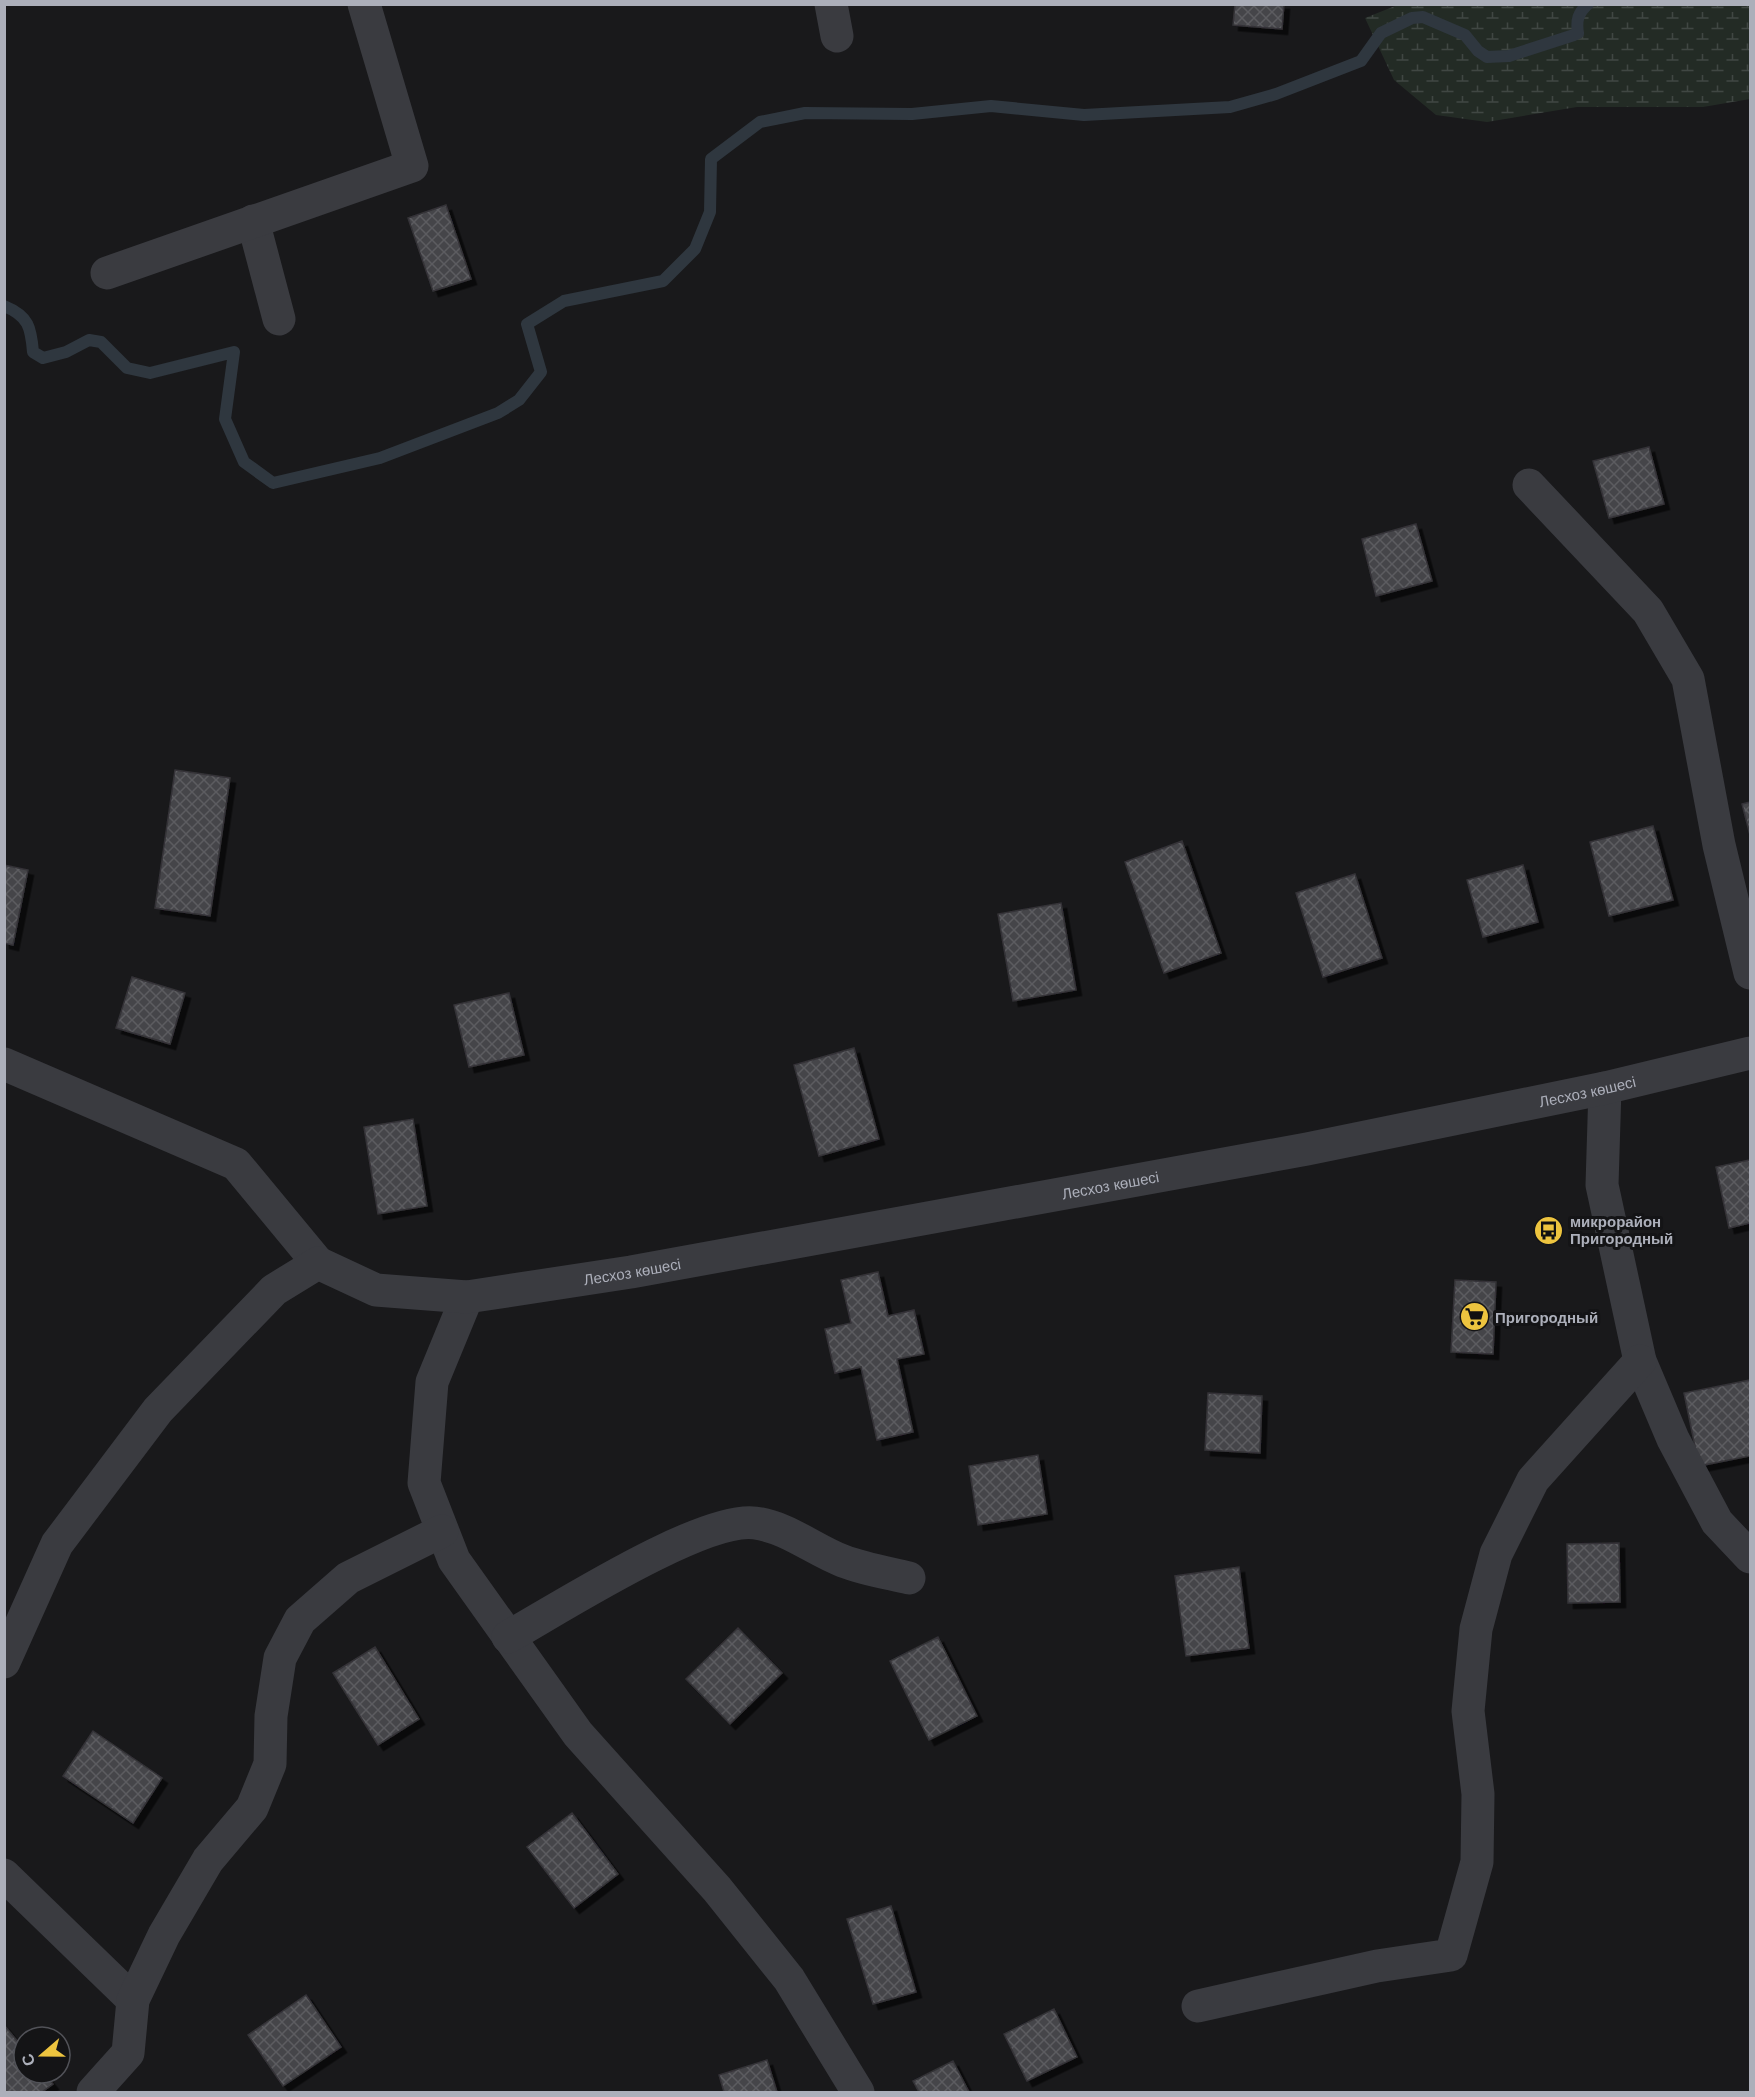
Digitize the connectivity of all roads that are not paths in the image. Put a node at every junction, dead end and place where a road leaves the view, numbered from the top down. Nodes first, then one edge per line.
1 (364, 4) edge
2 (831, 4) edge
3 (837, 36) dead end
4 (253, 221) junction
5 (107, 273) dead end
6 (279, 319) dead end
7 (1529, 485) dead end
8 (1750, 973) edge
9 (1750, 1053) edge
10 (4, 1064) edge
11 (1605, 1088) junction
12 (318, 1263) junction
13 (467, 1297) junction
14 (1640, 1361) junction
15 (442, 1531) junction
16 (1750, 1557) edge
17 (909, 1578) dead end
18 (508, 1637) junction
19 (4, 1662) edge
20 (4, 1875) edge
21 (133, 2000) junction
22 (1198, 2006) dead end
23 (93, 2092) edge
24 (858, 2092) edge

1 - 4 street
2 - 3 street
4 - 5 street
4 - 6 street
7 - 8 street
9 - 11 street, Лесхоз көшесі
10 - 12 street
11 - 13 street, Лесхоз көшесі
11 - 14 street
12 - 13 street, Лесхоз көшесі
12 - 19 street
13 - 15 street
14 - 16 street
14 - 22 street
15 - 18 street
15 - 21 street
17 - 18 street
18 - 24 street
20 - 21 street
21 - 23 street

